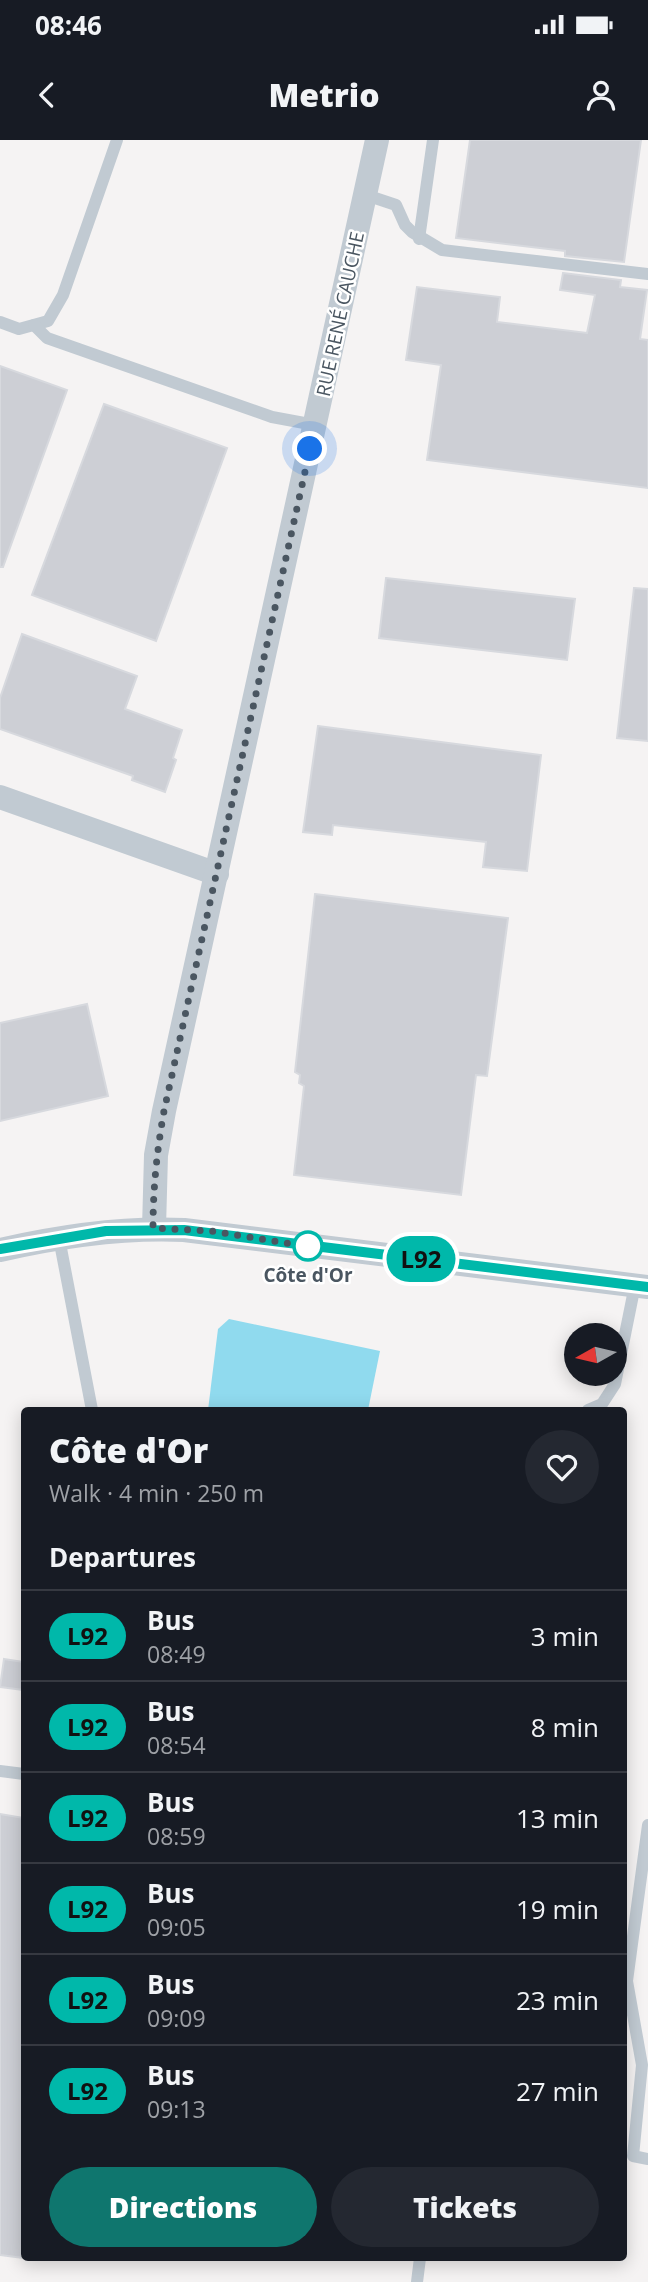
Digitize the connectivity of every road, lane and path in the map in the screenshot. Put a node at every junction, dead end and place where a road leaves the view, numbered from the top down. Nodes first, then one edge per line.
1 (117, 140) edge
2 (377, 140) edge
3 (433, 140) edge
4 (366, 195) junction
5 (419, 239) junction
6 (648, 274) edge
7 (0, 322) edge
8 (34, 325) junction
9 (316, 425) junction
10 (0, 797) edge
11 (218, 874) junction
12 (153, 1228) junction
13 (59, 1238) junction
14 (0, 1250) edge
15 (641, 1286) edge
16 (91, 1407) edge
17 (595, 1407) edge
18 (0, 1771) edge
19 (21, 1774) edge
20 (648, 1825) edge
21 (648, 2159) edge
22 (420, 2261) edge
23 (417, 2282) edge

1 - 8 lane
2 - 4 street, RUE RENÉ CAUCHE
3 - 5 lane
4 - 5 lane
4 - 9 street, RUE RENÉ CAUCHE
5 - 6 lane
7 - 8 lane
8 - 9 lane
9 - 11 street, RUE RENÉ CAUCHE
10 - 11 street
11 - 12 street, RUE RENÉ CAUCHE
12 - 13 street
12 - 15 street
13 - 14 street
13 - 16 lane
15 - 17 lane
18 - 19 lane
20 - 21 lane
22 - 23 lane

